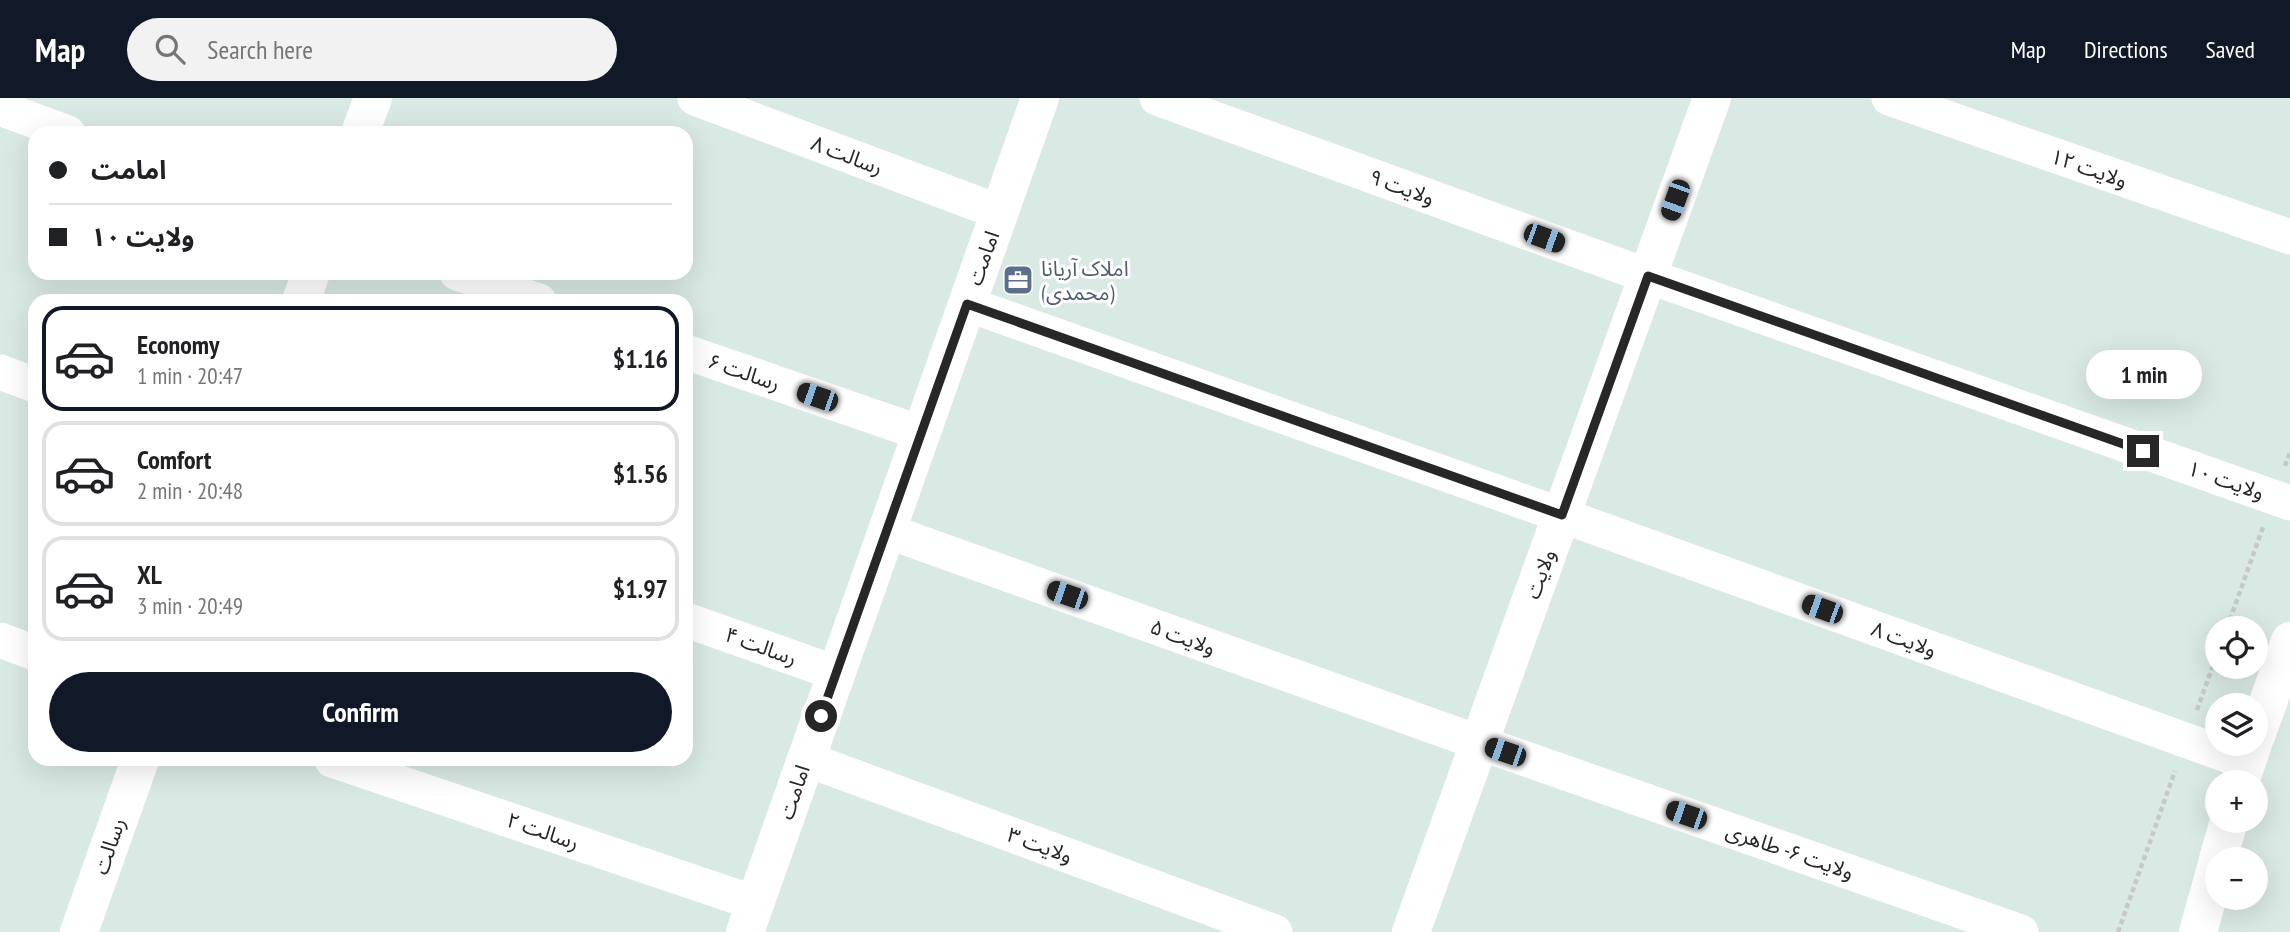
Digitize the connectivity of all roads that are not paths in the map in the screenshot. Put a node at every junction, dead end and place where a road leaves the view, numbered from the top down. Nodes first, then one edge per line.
1 (373, 98) edge
2 (695, 98) edge
3 (1040, 98) edge
4 (1157, 98) edge
5 (1712, 98) edge
6 (1889, 98) edge
7 (0, 108) edge
8 (49, 126) edge
9 (363, 126) edge
10 (999, 212) junction
11 (2290, 237) edge
12 (1648, 276) junction
13 (478, 280) edge
14 (518, 294) edge
15 (967, 304) junction
16 (693, 354) edge
17 (0, 372) edge
18 (28, 382) edge
19 (921, 433) junction
20 (2282, 500) edge
21 (1562, 515) junction
22 (887, 531) junction
23 (693, 622) edge
24 (0, 640) edge
25 (2290, 641) edge
26 (28, 650) edge
27 (836, 673) junction
28 (2268, 703) edge
29 (1480, 743) junction
30 (2205, 746) edge
31 (806, 759) junction
32 (138, 766) edge
33 (348, 766) edge
34 (2205, 907) edge
35 (750, 918) edge
36 (79, 932) edge
37 (1275, 932) edge
38 (1411, 932) edge
39 (2021, 932) edge
40 (2198, 932) edge

1 - 9 street
2 - 10 street, رسالت ۸
3 - 10 street, امامت
4 - 12 street, ولایت ۹
5 - 12 street, ولایت
6 - 11 street, ولایت ۱۲
7 - 8 street
10 - 15 street, امامت
12 - 20 street, ولایت ۱۰
12 - 21 street, ولایت
13 - 14 street
15 - 19 street, امامت
15 - 21 street, ولایت ۸
16 - 19 street, رسالت ۶
17 - 18 street
19 - 22 street, امامت
21 - 29 street, ولایت
21 - 30 street, ولایت ۸
22 - 27 street, امامت
22 - 29 street, ولایت ۵
23 - 27 street, رسالت ۴
24 - 26 street
25 - 28 street
27 - 31 street, امامت
29 - 38 street, ولایت
29 - 39 street, ولایت ۶- طاهری
31 - 35 street, امامت
31 - 37 street, ولایت ۳
32 - 36 street, رسالت
33 - 35 street, رسالت ۲
34 - 40 street

